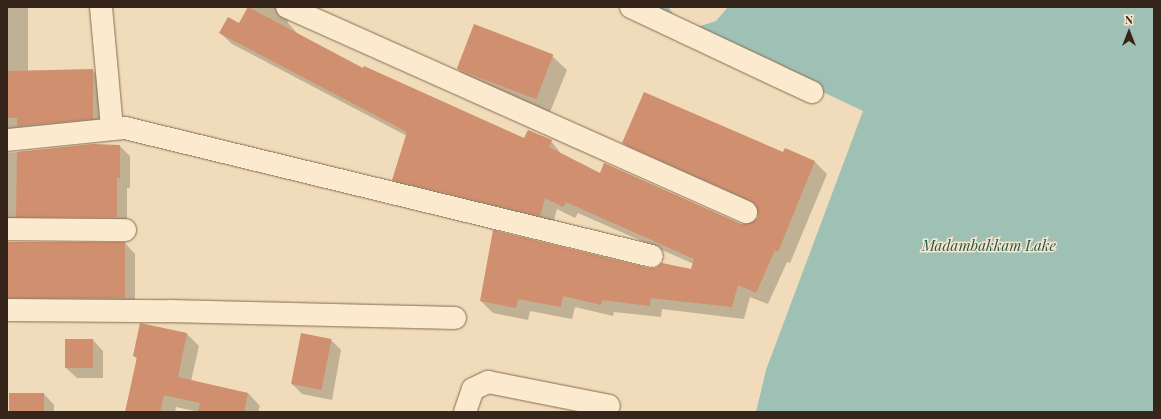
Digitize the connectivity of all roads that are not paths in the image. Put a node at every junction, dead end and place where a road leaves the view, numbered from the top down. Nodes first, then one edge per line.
1 (101, 7) edge
2 (287, 7) edge
3 (631, 7) edge
4 (812, 92) dead end
5 (112, 130) junction
6 (7, 140) edge
7 (746, 212) dead end
8 (7, 228) edge
9 (125, 230) dead end
10 (652, 256) dead end
11 (7, 310) edge
12 (455, 318) dead end
13 (609, 406) dead end
14 (465, 412) edge

1 - 5 street
2 - 7 street
3 - 4 street
5 - 6 street
5 - 10 street
8 - 9 street
11 - 12 street
13 - 14 street

